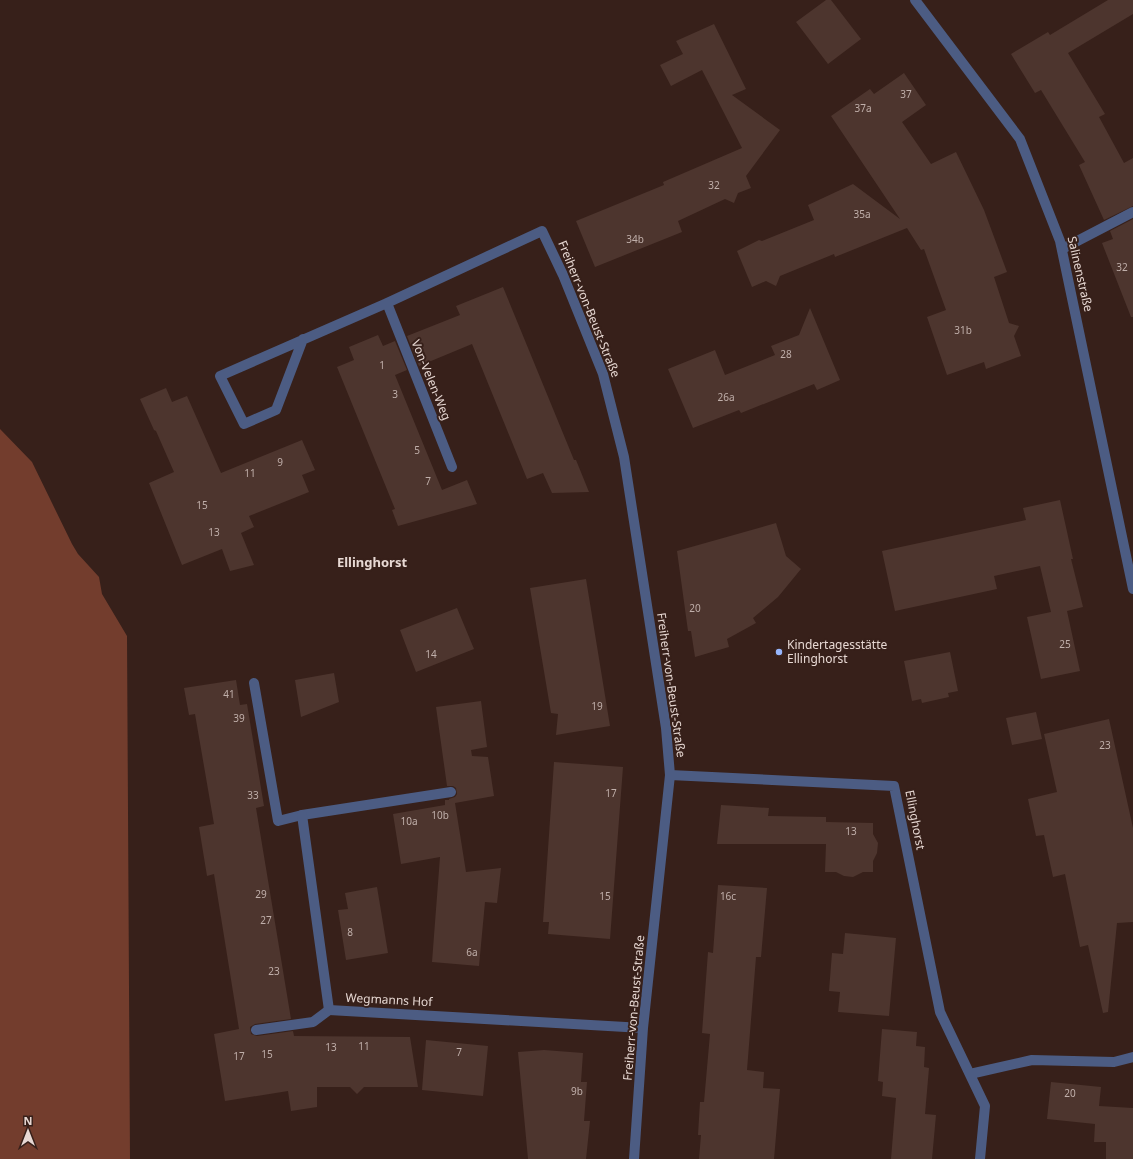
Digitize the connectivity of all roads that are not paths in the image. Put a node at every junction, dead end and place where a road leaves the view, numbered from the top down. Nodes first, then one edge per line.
1 (915, 0) edge
2 (1133, 212) edge
3 (1062, 249) junction
4 (387, 303) junction
5 (303, 339) junction
6 (452, 467) dead end
7 (1133, 589) edge
8 (254, 683) dead end
9 (670, 775) junction
10 (451, 792) dead end
11 (302, 815) junction
12 (329, 1010) junction
13 (643, 1028) junction
14 (256, 1030) dead end
15 (1133, 1057) edge
16 (970, 1074) junction
17 (634, 1159) edge
18 (980, 1159) edge

1 - 3 street, Salinenstraße
2 - 3 street
3 - 7 street, Salinenstraße
4 - 5 street
4 - 6 street, Von-Velen-Weg
4 - 9 street, Freiherr-von-Beust-Straße
5 - 5 street
8 - 11 street
9 - 13 street, Freiherr-von-Beust-Straße
9 - 16 street, Ellinghorst
10 - 11 street
11 - 12 street, Wegmanns Hof
12 - 13 street, Wegmanns Hof
12 - 14 street
13 - 17 street, Freiherr-von-Beust-Straße
15 - 16 street
16 - 18 street, Ellinghorst

